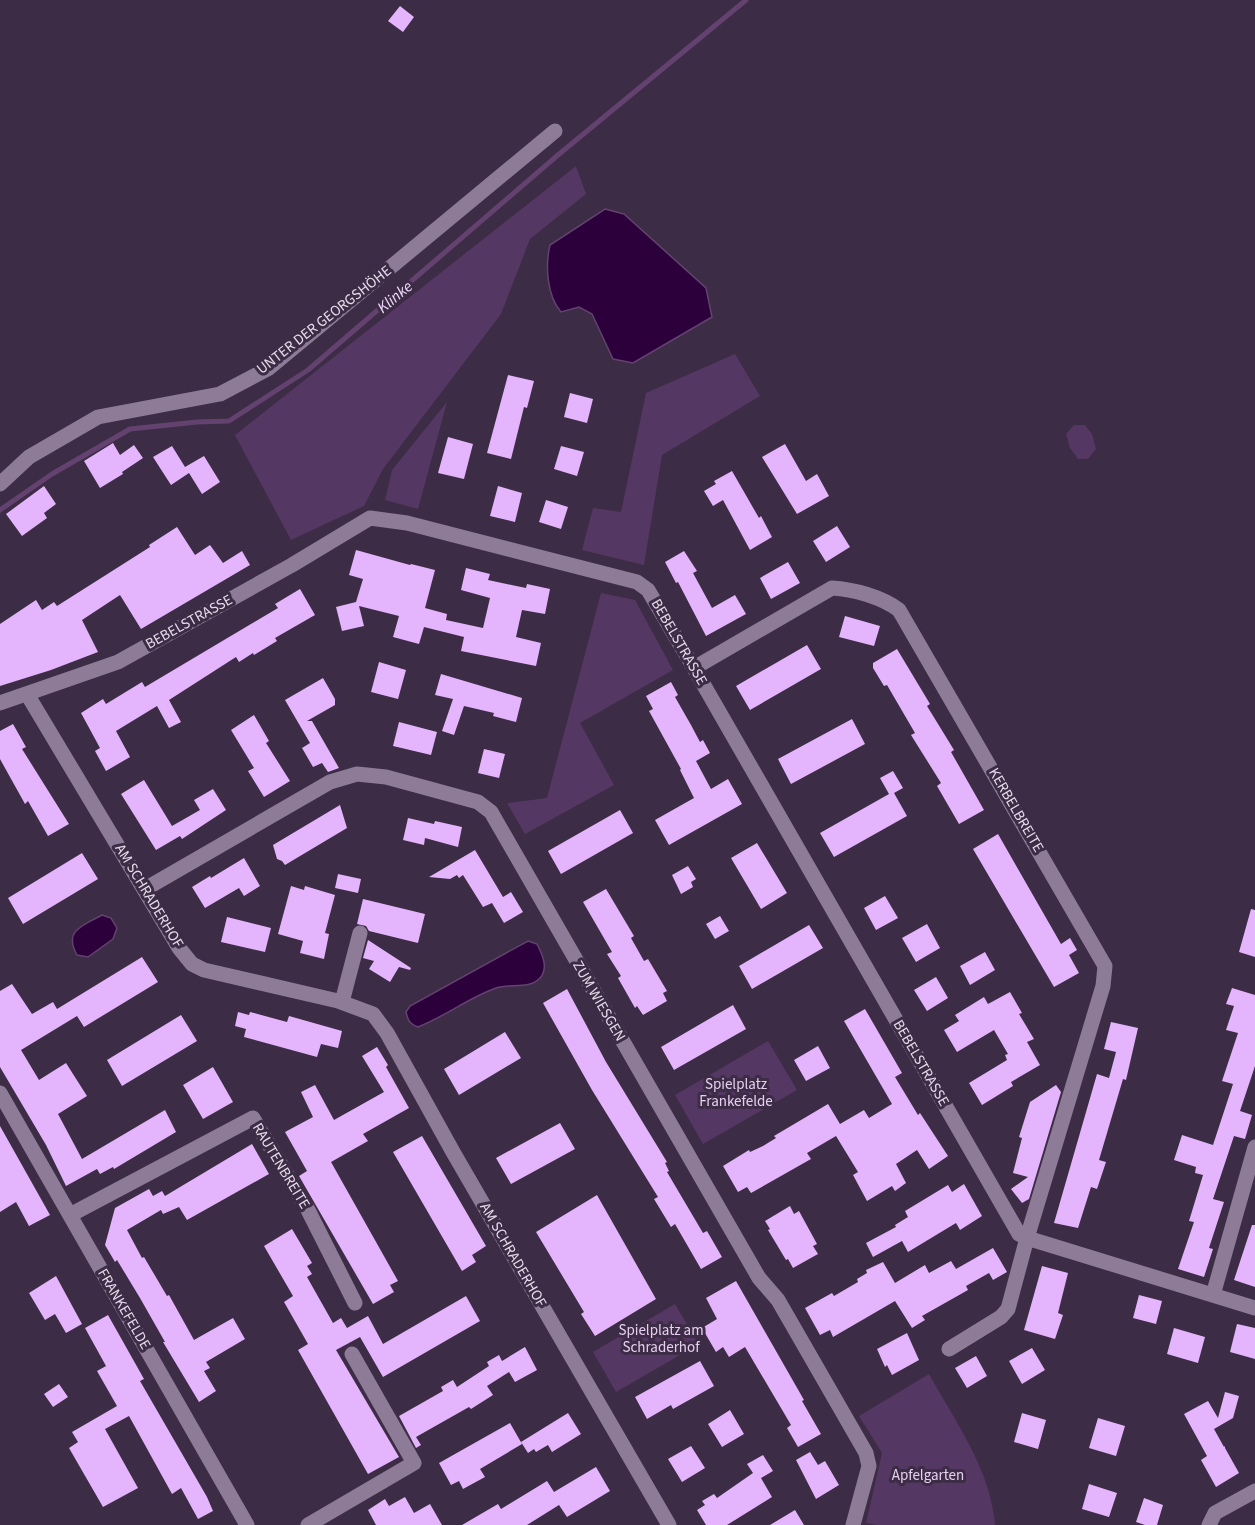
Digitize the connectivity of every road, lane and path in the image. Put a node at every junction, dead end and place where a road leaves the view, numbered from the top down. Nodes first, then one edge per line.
1 (555, 131) dead end
2 (0, 484) edge
3 (694, 668) junction
4 (27, 694) junction
5 (0, 703) edge
6 (145, 890) junction
7 (360, 933) dead end
8 (342, 1002) junction
9 (0, 1093) edge
10 (1255, 1147) edge
11 (70, 1215) junction
12 (1027, 1238) junction
13 (1213, 1295) junction
14 (354, 1303) dead end
15 (1255, 1308) edge
16 (949, 1348) dead end
17 (352, 1354) dead end
18 (1255, 1491) edge
19 (247, 1525) edge
20 (308, 1525) edge
21 (669, 1525) edge
22 (853, 1525) edge
23 (1209, 1525) edge

1 - 2 street, UNTER DER GEORGSHÖHE
3 - 4 street, BEBELSTRASSE
3 - 12 street, BEBELSTRASSE
3 - 12 street, KERBELBREITE
4 - 5 street, BEBELSTRASSE
4 - 6 street, AM SCHRADERHOF
6 - 8 street, AM SCHRADERHOF
6 - 22 street, ZUM WIESGEN
7 - 8 street
8 - 21 street, AM SCHRADERHOF
9 - 11 street, FRANKEFELDE
10 - 13 street
11 - 14 street, RAUTENBREITE
11 - 19 street, FRANKEFELDE
12 - 13 street
12 - 16 street
13 - 15 street
17 - 20 street
18 - 23 street

